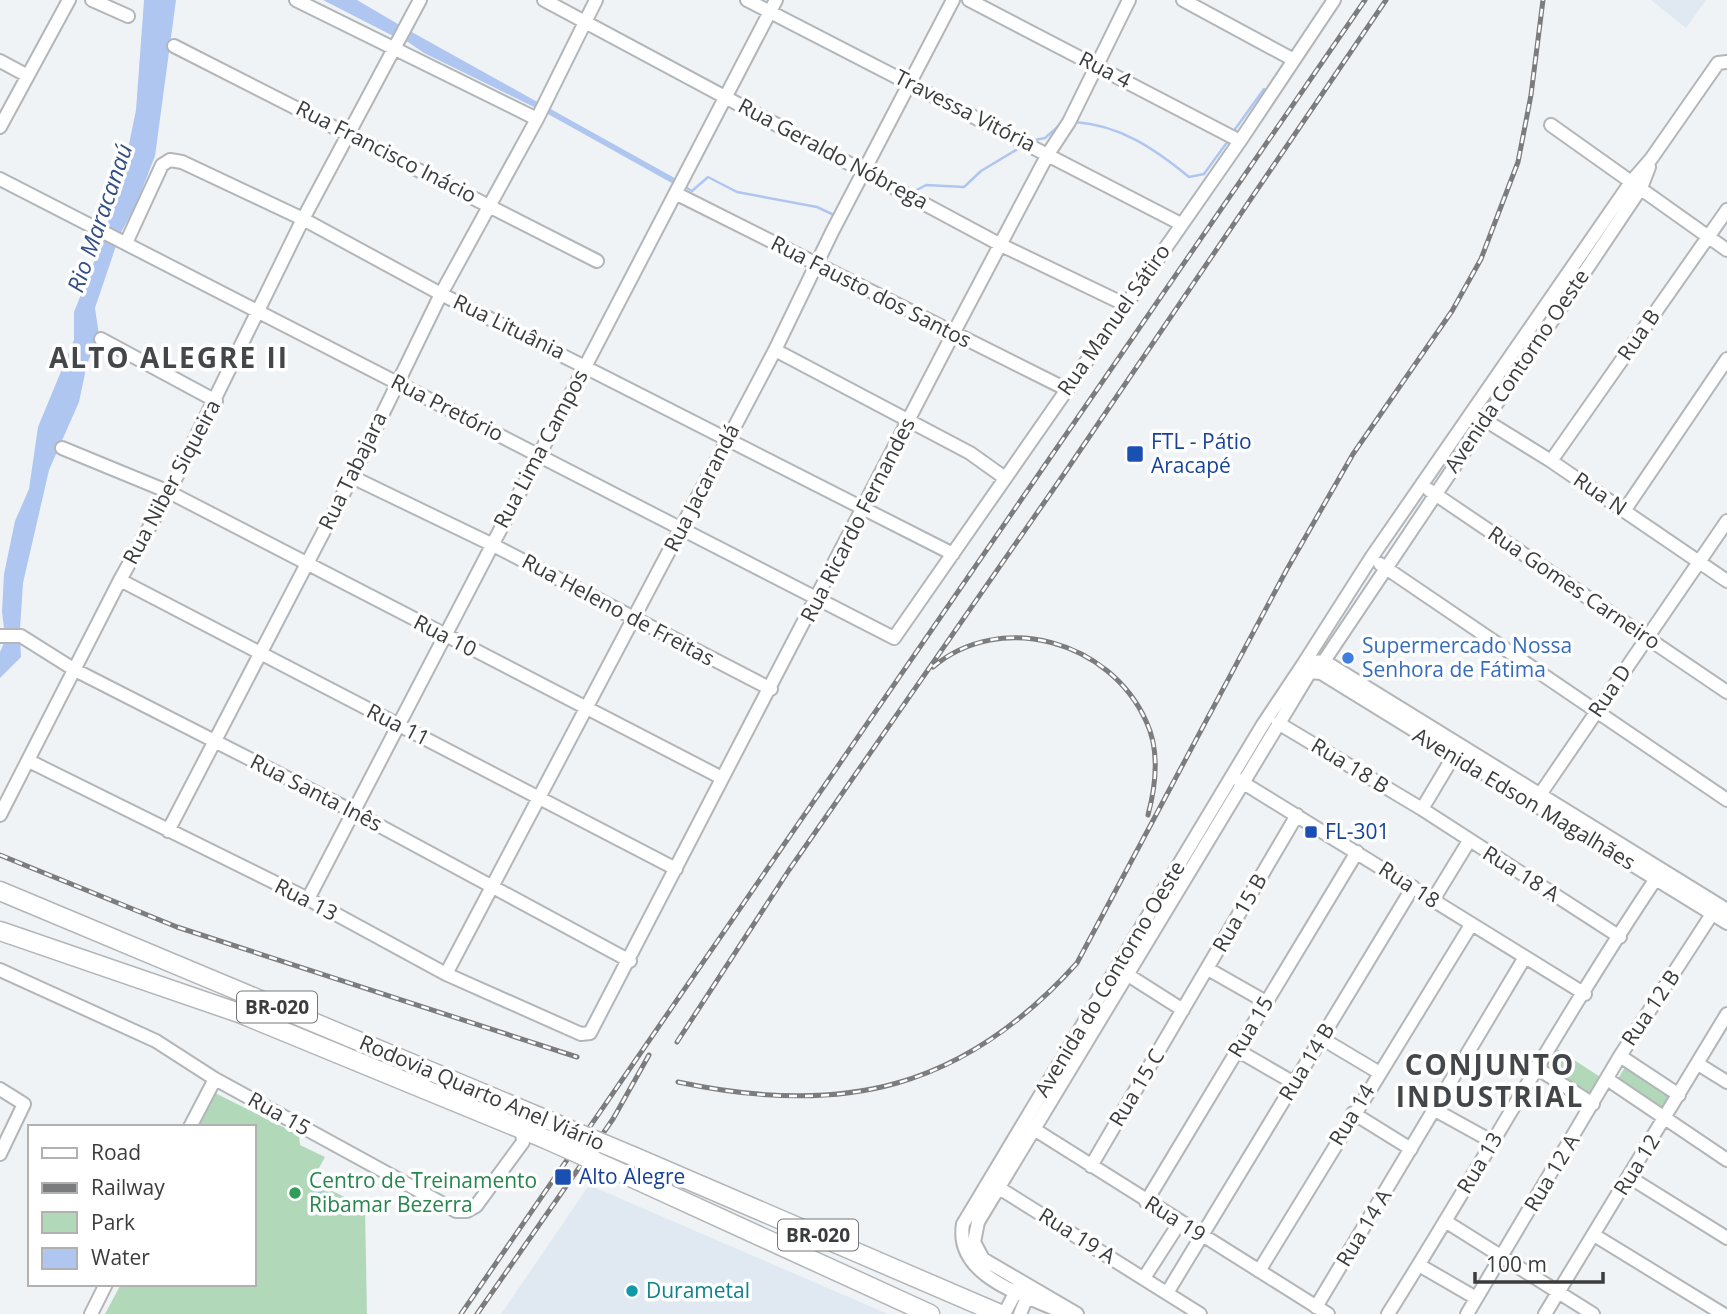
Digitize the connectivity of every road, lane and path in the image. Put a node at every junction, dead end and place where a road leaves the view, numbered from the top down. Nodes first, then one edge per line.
1 (69, 0) edge
2 (92, 0) edge
3 (296, 0) edge
4 (420, 0) edge
5 (544, 0) edge
6 (596, 0) edge
7 (747, 0) edge
8 (776, 0) edge
9 (953, 0) edge
10 (968, 0) edge
11 (1129, 0) edge
12 (1183, 0) edge
13 (1334, 0) edge
14 (770, 12) junction
15 (128, 16) dead end
16 (584, 22) junction
17 (174, 46) dead end
18 (395, 48) junction
19 (1294, 60) junction
20 (0, 61) edge
21 (1724, 62) edge
22 (1097, 66) junction
23 (26, 75) junction
24 (910, 83) junction
25 (726, 97) junction
26 (537, 119) junction
27 (1551, 125) dead end
28 (0, 127) edge
29 (350, 133) junction
30 (1240, 141) junction
31 (1048, 154) junction
32 (865, 173) junction
33 (0, 179) edge
34 (1636, 185) junction
35 (677, 194) junction
36 (489, 204) junction
37 (1727, 210) edge
38 (303, 219) junction
39 (1181, 224) junction
40 (1708, 236) junction
41 (126, 243) junction
42 (1001, 245) junction
43 (1727, 250) edge
44 (597, 261) dead end
45 (817, 263) junction
46 (1558, 286) junction
47 (441, 294) junction
48 (1569, 295) junction
49 (1124, 304) junction
50 (257, 312) junction
51 (953, 334) junction
52 (101, 339) dead end
53 (775, 350) junction
54 (1727, 359) edge
55 (586, 366) junction
56 (396, 382) junction
57 (1066, 389) junction
58 (216, 401) junction
59 (1470, 413) junction
60 (1485, 419) junction
61 (908, 423) junction
62 (728, 438) junction
63 (62, 449) dead end
64 (540, 454) junction
65 (1551, 461) junction
66 (352, 477) junction
67 (1005, 478) junction
68 (1421, 484) junction
69 (169, 492) junction
70 (1434, 493) junction
71 (863, 508) junction
72 (1624, 511) junction
73 (1727, 521) edge
74 (681, 530) junction
75 (491, 544) junction
76 (953, 554) junction
77 (1371, 558) junction
78 (1699, 563) junction
79 (307, 564) junction
80 (1385, 566) junction
81 (120, 580) junction
82 (1727, 581) edge
83 (1353, 586) junction
84 (1366, 595) junction
85 (818, 598) junction
86 (1341, 604) junction
87 (1354, 613) junction
88 (633, 619) junction
89 (0, 636) edge
90 (445, 636) junction
91 (1646, 637) junction
92 (894, 638) joint
93 (261, 654) junction
94 (1304, 663) junction
95 (1322, 667) junction
96 (75, 670) junction
97 (771, 689) junction
98 (1727, 692) edge
99 (586, 708) junction
100 (1597, 710) junction
101 (1278, 723) junction
102 (398, 725) junction
103 (214, 741) junction
104 (1457, 751) junction
105 (29, 761) junction
106 (722, 778) junction
107 (1237, 779) junction
108 (1541, 793) junction
109 (540, 797) junction
110 (1727, 800) edge
111 (1422, 809) junction
112 (354, 812) junction
113 (0, 815) edge
114 (1297, 815) junction
115 (169, 831) junction
116 (1469, 841) junction
117 (1357, 852) junction
118 (676, 869) junction
119 (1182, 872) junction
120 (1659, 874) junction
121 (491, 884) junction
122 (1165, 887) junction
123 (1413, 887) junction
124 (0, 891) edge
125 (1177, 894) junction
126 (308, 900) junction
127 (1433, 900) junction
128 (1722, 914) edge
129 (1471, 925) junction
130 (0, 931) edge
131 (1620, 937) junction
132 (1525, 957) junction
133 (630, 961) junction
134 (1208, 969) junction
135 (0, 970) edge
136 (446, 974) junction
137 (1128, 975) junction
138 (1585, 993) junction
139 (1266, 1002) junction
140 (1099, 1010) junction
141 (1183, 1010) junction
142 (1727, 1014) edge
143 (584, 1035) joint
144 (1321, 1038) junction
145 (1237, 1050) junction
146 (1620, 1056) junction
147 (1698, 1064) junction
148 (1535, 1066) junction
149 (1378, 1072) junction
150 (215, 1079) junction
151 (1607, 1080) junction
152 (1727, 1082) edge
153 (1294, 1083) junction
154 (0, 1089) edge
155 (1679, 1096) junction
156 (1593, 1104) junction
157 (1435, 1110) junction
158 (1353, 1112) junction
159 (1664, 1120) junction
160 (191, 1125) edge
161 (1029, 1126) junction
162 (522, 1129) junction
163 (1493, 1142) junction
164 (1412, 1149) junction
165 (0, 1154) edge
166 (1727, 1160) edge
167 (1091, 1166) junction
168 (1629, 1178) junction
169 (993, 1184) junction
170 (1146, 1202) junction
171 (1445, 1221) junction
172 (1180, 1222) junction
173 (1594, 1235) junction
174 (1202, 1236) junction
175 (1727, 1238) edge
176 (1501, 1257) junction
177 (1419, 1265) junction
178 (1259, 1271) junction
179 (1144, 1278) junction
180 (105, 1286) edge
181 (1024, 1289) junction
182 (1167, 1293) junction
183 (1558, 1293) junction
184 (1476, 1298) junction
185 (1322, 1311) edge
186 (1192, 1312) edge
187 (91, 1314) edge
188 (930, 1314) edge
189 (1002, 1314) edge
190 (1020, 1314) edge
191 (1067, 1314) edge
192 (1077, 1314) edge
193 (1388, 1314) edge
194 (1466, 1314) edge
195 (1545, 1314) edge
196 (1593, 1314) edge
197 (1723, 1314) edge

1 - 23 street
2 - 15 street
3 - 18 street
4 - 18 street, Rua Niber Siqueira
5 - 16 street, Rua Geraldo Nóbrega
6 - 16 street, Rua Tabajara
7 - 14 street, Travessa Vitória
8 - 14 street, Rua Lima Campos
9 - 24 street, Rua Jacarandá
10 - 22 street, Rua 4
11 - 22 street, Rua Ricardo Fernandes
12 - 19 street
13 - 19 street, Rua Manuel Sátiro
14 - 24 street, Travessa Vitória
14 - 25 street, Rua Lima Campos
16 - 25 street, Rua Geraldo Nóbrega
16 - 26 street, Rua Tabajara
17 - 29 street, Rua Francisco Inácio
18 - 26 street
18 - 29 street, Rua Niber Siqueira
19 - 30 street, Rua Manuel Sátiro
20 - 23 street
21 - 34 street, Avenida Contorno Oeste
22 - 30 street, Rua 4
22 - 31 street, Rua Ricardo Fernandes
23 - 28 street
24 - 31 street, Travessa Vitória
24 - 32 street, Rua Jacarandá
25 - 32 street, Rua Geraldo Nóbrega
25 - 35 street, Rua Lima Campos
26 - 36 street, Rua Tabajara
27 - 34 street
29 - 36 street, Rua Francisco Inácio
29 - 38 street, Rua Niber Siqueira
30 - 39 street, Rua Manuel Sátiro
31 - 39 street, Travessa Vitória
31 - 42 street, Rua Ricardo Fernandes
32 - 42 street, Rua Geraldo Nóbrega
32 - 45 street, Rua Jacarandá
33 - 41 street, Rua Pretório
34 - 40 street
34 - 46 street, Avenida Contorno Oeste
34 - 48 street, Avenida Contorno Oeste
35 - 45 street, Rua Fausto dos Santos
35 - 55 street, Rua Lima Campos
36 - 44 street, Rua Francisco Inácio
36 - 47 street, Rua Tabajara
37 - 40 street, Rua B
38 - 41 street, Rua Lituânia
38 - 47 street, Rua Lituânia
38 - 50 street, Rua Niber Siqueira
39 - 49 street, Rua Manuel Sátiro
40 - 43 street
40 - 65 street, Rua B
41 - 50 street, Rua Pretório
42 - 49 street, Rua Geraldo Nóbrega
42 - 51 street, Rua Ricardo Fernandes
45 - 51 street, Rua Fausto dos Santos
45 - 53 street, Rua Jacarandá
46 - 48 street
46 - 59 street, Avenida Contorno Oeste
47 - 55 street, Rua Lituânia
47 - 56 street, Rua Tabajara
48 - 60 street, Avenida Contorno Oeste
49 - 57 street, Rua Manuel Sátiro
50 - 56 street, Rua Pretório
50 - 58 street, Rua Niber Siqueira
51 - 57 street, Rua Fausto dos Santos
51 - 61 street, Rua Ricardo Fernandes
52 - 58 street
53 - 61 street
53 - 62 street, Rua Jacarandá
54 - 72 street
55 - 62 street, Rua Lituânia
55 - 64 street, Rua Lima Campos
56 - 64 street, Rua Pretório
56 - 66 street, Rua Tabajara
57 - 67 street, Rua Manuel Sátiro
58 - 69 street, Rua Niber Siqueira
59 - 60 street, Rua N
59 - 68 street, Avenida Contorno Oeste
60 - 65 street, Rua N
60 - 70 street, Avenida Contorno Oeste
61 - 67 street
61 - 71 street, Rua Ricardo Fernandes
62 - 71 street, Rua Lituânia
62 - 74 street, Rua Jacarandá
63 - 69 street, Rua 10
64 - 74 street, Rua Pretório
64 - 75 street, Rua Lima Campos
65 - 72 street, Rua N
66 - 75 street, Rua Heleno de Freitas
66 - 79 street, Rua Tabajara
67 - 76 street, Rua Manuel Sátiro
68 - 70 street, Rua Gomes Carneiro
68 - 77 street, Avenida Contorno Oeste
69 - 79 street, Rua 10
69 - 81 street, Rua Niber Siqueira
70 - 80 street, Avenida Contorno Oeste
70 - 91 street, Rua Gomes Carneiro
71 - 76 street, Rua Lituânia
71 - 85 street, Rua Ricardo Fernandes
72 - 78 street, Rua N
73 - 78 street, Rua D
74 - 85 street, Rua Pretório
74 - 88 street, Rua Jacarandá
75 - 88 street, Rua Heleno de Freitas
75 - 90 street, Rua Lima Campos
76 - 92 street, Rua Manuel Sátiro
77 - 80 street
77 - 83 street, Avenida Contorno Oeste
78 - 82 street, Rua N
78 - 91 street, Rua D
79 - 90 street, Rua 10
79 - 93 street, Rua Tabajara
80 - 84 street, Avenida Contorno Oeste
80 - 100 street
81 - 93 street, Rua 11
81 - 96 street, Rua Niber Siqueira
83 - 84 street
83 - 86 street, Avenida Contorno Oeste
84 - 87 street, Avenida Contorno Oeste
85 - 92 street, Rua Pretório
85 - 97 street, Rua Ricardo Fernandes
86 - 87 street
86 - 94 street, Avenida Contorno Oeste
87 - 95 street, Avenida Contorno Oeste
88 - 97 street, Rua Heleno de Freitas
88 - 99 street, Rua Jacarandá
89 - 96 street, Rua Santa Inês
90 - 99 street, Rua 10
90 - 102 street, Rua Lima Campos
91 - 98 street, Rua Gomes Carneiro
91 - 100 street, Rua D
93 - 102 street, Rua 11
93 - 103 street, Rua Tabajara
94 - 95 street
94 - 107 street, Avenida do Contorno Oeste
95 - 101 street, Avenida do Contorno Oeste
95 - 104 street, Avenida Edson Magalhães
96 - 103 street, Rua Santa Inês
96 - 105 street, Rua Niber Siqueira
97 - 106 street, Rua Ricardo Fernandes
99 - 106 street, Rua 10
99 - 109 street, Rua Jacarandá
100 - 108 street, Rua D
100 - 110 street
101 - 107 street, Avenida do Contorno Oeste
101 - 111 street, Rua 18 B
102 - 109 street, Rua 11
102 - 112 street, Rua Lima Campos
103 - 112 street, Rua Santa Inês
103 - 115 street, Rua Tabajara
104 - 108 street, Avenida Edson Magalhães
104 - 111 street
104 - 120 street, Avenida Edson Magalhães
105 - 113 street, Rua Niber Siqueira
105 - 115 street, Rua 13
106 - 118 street, Rua Ricardo Fernandes
107 - 114 street, Rua 18
107 - 119 street, Avenida do Contorno Oeste
108 - 120 street, Avenida Edson Magalhães
109 - 118 street, Rua 11
109 - 121 street, Rua Jacarandá
111 - 116 street, Rua 18 A
112 - 121 street, Rua Santa Inês
112 - 126 street, Rua Lima Campos
114 - 117 street, Rua 18
114 - 134 street, Rua 15 B
115 - 126 street, Rua 13
116 - 127 street
116 - 131 street, Rua 18 A
117 - 123 street, Rua 18
117 - 139 street, Rua 15
118 - 133 street, Rua Ricardo Fernandes
119 - 122 street, Avenida do Contorno Oeste
119 - 125 street, Avenida do Contorno Oeste
120 - 128 street, Avenida Edson Magalhães
120 - 131 street, Rua 13
121 - 133 street, Rua Santa Inês
121 - 136 street, Rua Jacarandá
122 - 125 street
122 - 140 street, Avenida do Contorno Oeste
123 - 127 street, Rua 18
123 - 144 street, Rua 14 B
124 - 189 highway, Rodovia Quarto Anel Viário / BR-020, bridge
125 - 137 street, Avenida do Contorno Oeste
126 - 136 street, Rua 13
127 - 129 street, Rua 18
128 - 146 street, Rua 12 B
129 - 132 street, Rua 18
129 - 149 street, Rua 14
130 - 162 highway, Rodovia Quarto Anel Viário / BR-020
131 - 138 street, Rua 13
132 - 138 street, Rua 18
132 - 157 street, Rua 14 A
133 - 143 street, Rua Ricardo Fernandes
134 - 139 street
134 - 141 street, Rua 15 B
135 - 150 street, Rua 15
136 - 143 street, Rua 13
137 - 140 street, Avenida do Contorno Oeste
137 - 141 street
138 - 148 street, Rua 13
139 - 145 street, Rua 15
140 - 161 street, Avenida do Contorno Oeste
141 - 167 street, Rua 15 C
142 - 147 street, Rua 12
144 - 149 street
144 - 153 street, Rua 14 B
145 - 153 street
145 - 170 street, Rua 15
146 - 151 street, Rua 12 B
146 - 155 street
147 - 152 street
147 - 155 street, Rua 12
148 - 156 street
148 - 163 street, Rua 13
149 - 158 street, Rua 14
150 - 160 street
150 - 162 street, Rua 15
151 - 156 street, Rua 12 B
151 - 159 street
153 - 174 street, Rua 14 B
154 - 165 street
155 - 159 street, Rua 12
156 - 176 street, Rua 12 A
157 - 163 street
157 - 164 street, Rua 14 A
158 - 164 street
158 - 178 street, Rua 14
159 - 166 street
159 - 168 street, Rua 12
161 - 167 street, Rua 19
161 - 169 street, Avenida do Contorno Oeste
162 - 188 highway, Rodovia Quarto Anel Viário / BR-020, bridge
163 - 171 street, Rua 13
164 - 185 street, Rua 14 A
167 - 170 street, Rua 19
168 - 173 street, Rua 12
168 - 175 street
169 - 179 street, Rua 19 A
169 - 181 street, Avenida do Contorno Oeste
170 - 172 street, Rua 19
171 - 176 street
171 - 177 street, Rua 13
172 - 174 street, Rua 19
172 - 179 street
173 - 183 street, Rua 12
173 - 197 street
174 - 178 street, Rua 19
174 - 182 street, Rua 14 B
176 - 183 street
176 - 184 street, Rua 12 A
177 - 184 street
177 - 193 street, Rua 13
178 - 185 street, Rua 19
179 - 182 street, Rua 19 A
180 - 187 street
181 - 189 street
181 - 190 street
181 - 191 street
181 - 192 street
182 - 186 street, Rua 19 A
183 - 195 street, Rua 12
183 - 196 street
184 - 194 street, Rua 12 A

